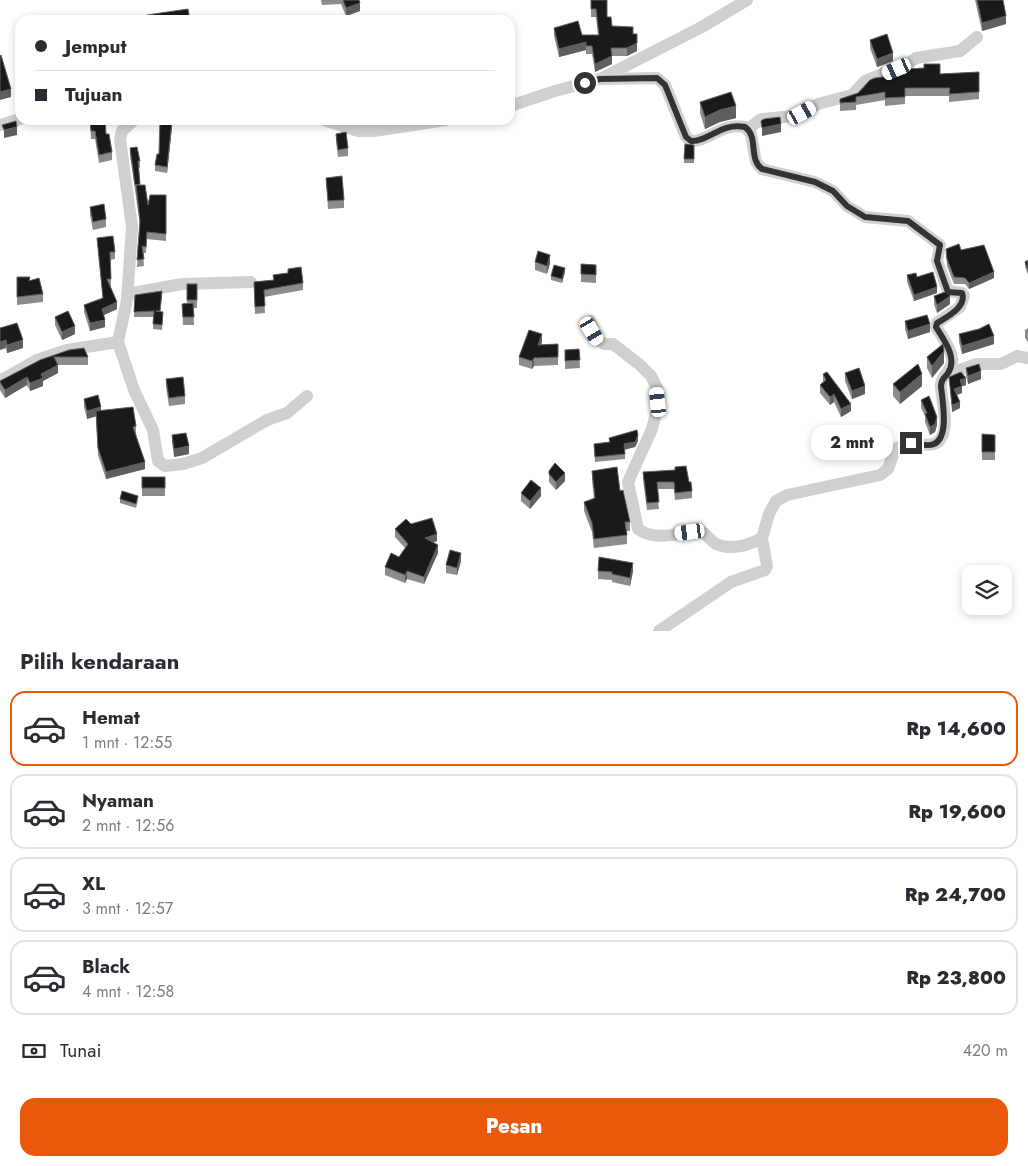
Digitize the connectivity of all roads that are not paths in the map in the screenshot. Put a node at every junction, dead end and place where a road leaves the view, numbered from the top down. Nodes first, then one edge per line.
1 (747, 0) edge
2 (977, 36) dead end
3 (600, 79) junction
4 (515, 104) edge
5 (15, 120) edge
6 (0, 125) edge
7 (129, 125) edge
8 (339, 125) edge
9 (413, 125) edge
10 (748, 129) junction
11 (250, 282) dead end
12 (127, 294) junction
13 (590, 321) dead end
14 (118, 342) junction
15 (1028, 358) edge
16 (948, 374) junction
17 (0, 381) edge
18 (308, 396) dead end
19 (762, 538) junction
20 (659, 631) edge

1 - 3 street
2 - 10 street
3 - 4 street
3 - 10 street
5 - 6 street
7 - 12 street
8 - 9 street
10 - 16 street
11 - 12 street
12 - 14 street
13 - 19 street
14 - 17 street
14 - 18 street
15 - 16 street
16 - 19 street
19 - 20 street

